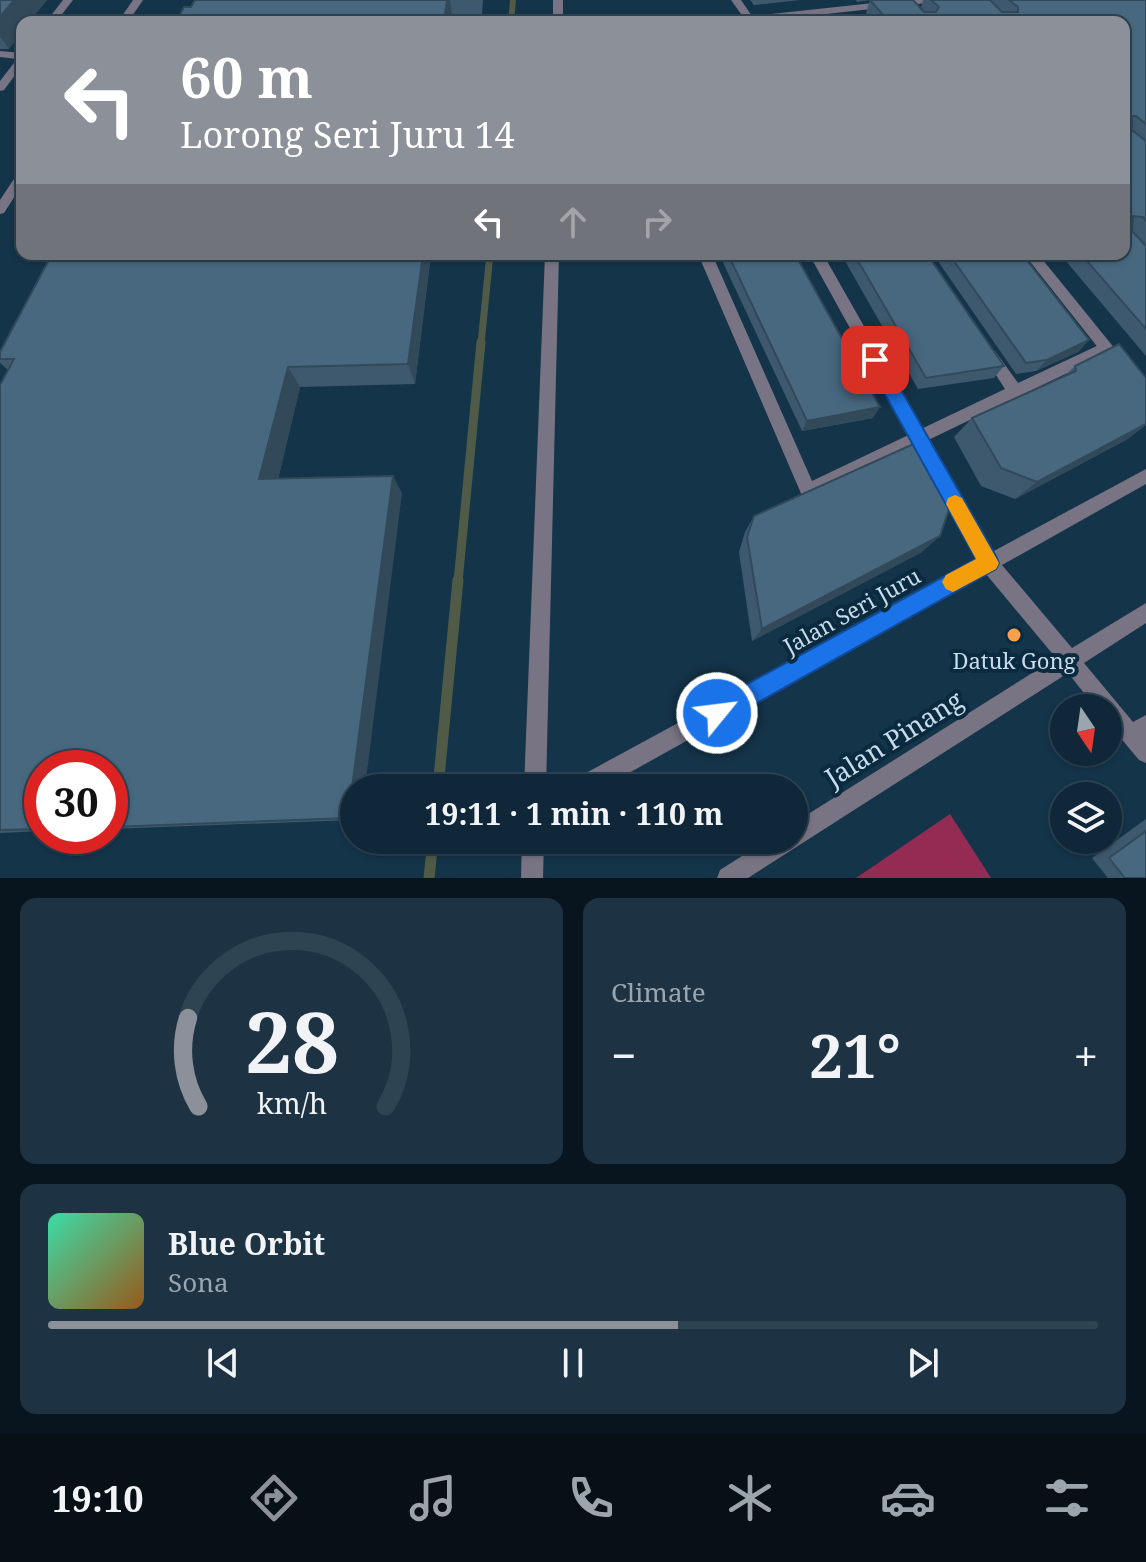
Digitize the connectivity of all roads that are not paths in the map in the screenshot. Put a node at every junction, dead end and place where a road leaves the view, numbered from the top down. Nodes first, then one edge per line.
1 (68, 0) edge
2 (827, 0) edge
3 (927, 0) edge
4 (906, 1) edge
5 (835, 10) junction
6 (916, 12) edge
7 (56, 16) edge
8 (778, 16) edge
9 (840, 16) edge
10 (16, 66) edge
11 (0, 88) edge
12 (16, 185) edge
13 (0, 210) edge
14 (552, 260) edge
15 (708, 260) edge
16 (819, 260) edge
17 (1036, 260) edge
18 (982, 342) edge
19 (1106, 348) junction
20 (1016, 393) junction
21 (1146, 398) edge
22 (918, 439) junction
23 (1146, 476) edge
24 (989, 563) junction
25 (1146, 612) edge
26 (1070, 660) junction
27 (1139, 730) edge
28 (1146, 753) edge
29 (535, 774) edge
30 (606, 774) edge
31 (808, 827) edge
32 (533, 854) edge
33 (765, 854) edge
34 (532, 878) edge
35 (728, 878) edge

1 - 7 street
2 - 5 street
3 - 4 street
4 - 5 street
4 - 6 street
5 - 8 street
5 - 9 street
10 - 11 street
12 - 13 street
14 - 29 street
15 - 22 street
16 - 22 street
17 - 19 street
18 - 20 street
19 - 20 street
19 - 21 street
20 - 22 street
22 - 24 street
23 - 24 street, Jalan Seri Juru
24 - 26 street
24 - 30 street, Jalan Seri Juru
25 - 26 street, Jalan Pinang
26 - 27 street
26 - 31 street, Jalan Pinang
27 - 28 street
32 - 34 street
33 - 35 street

